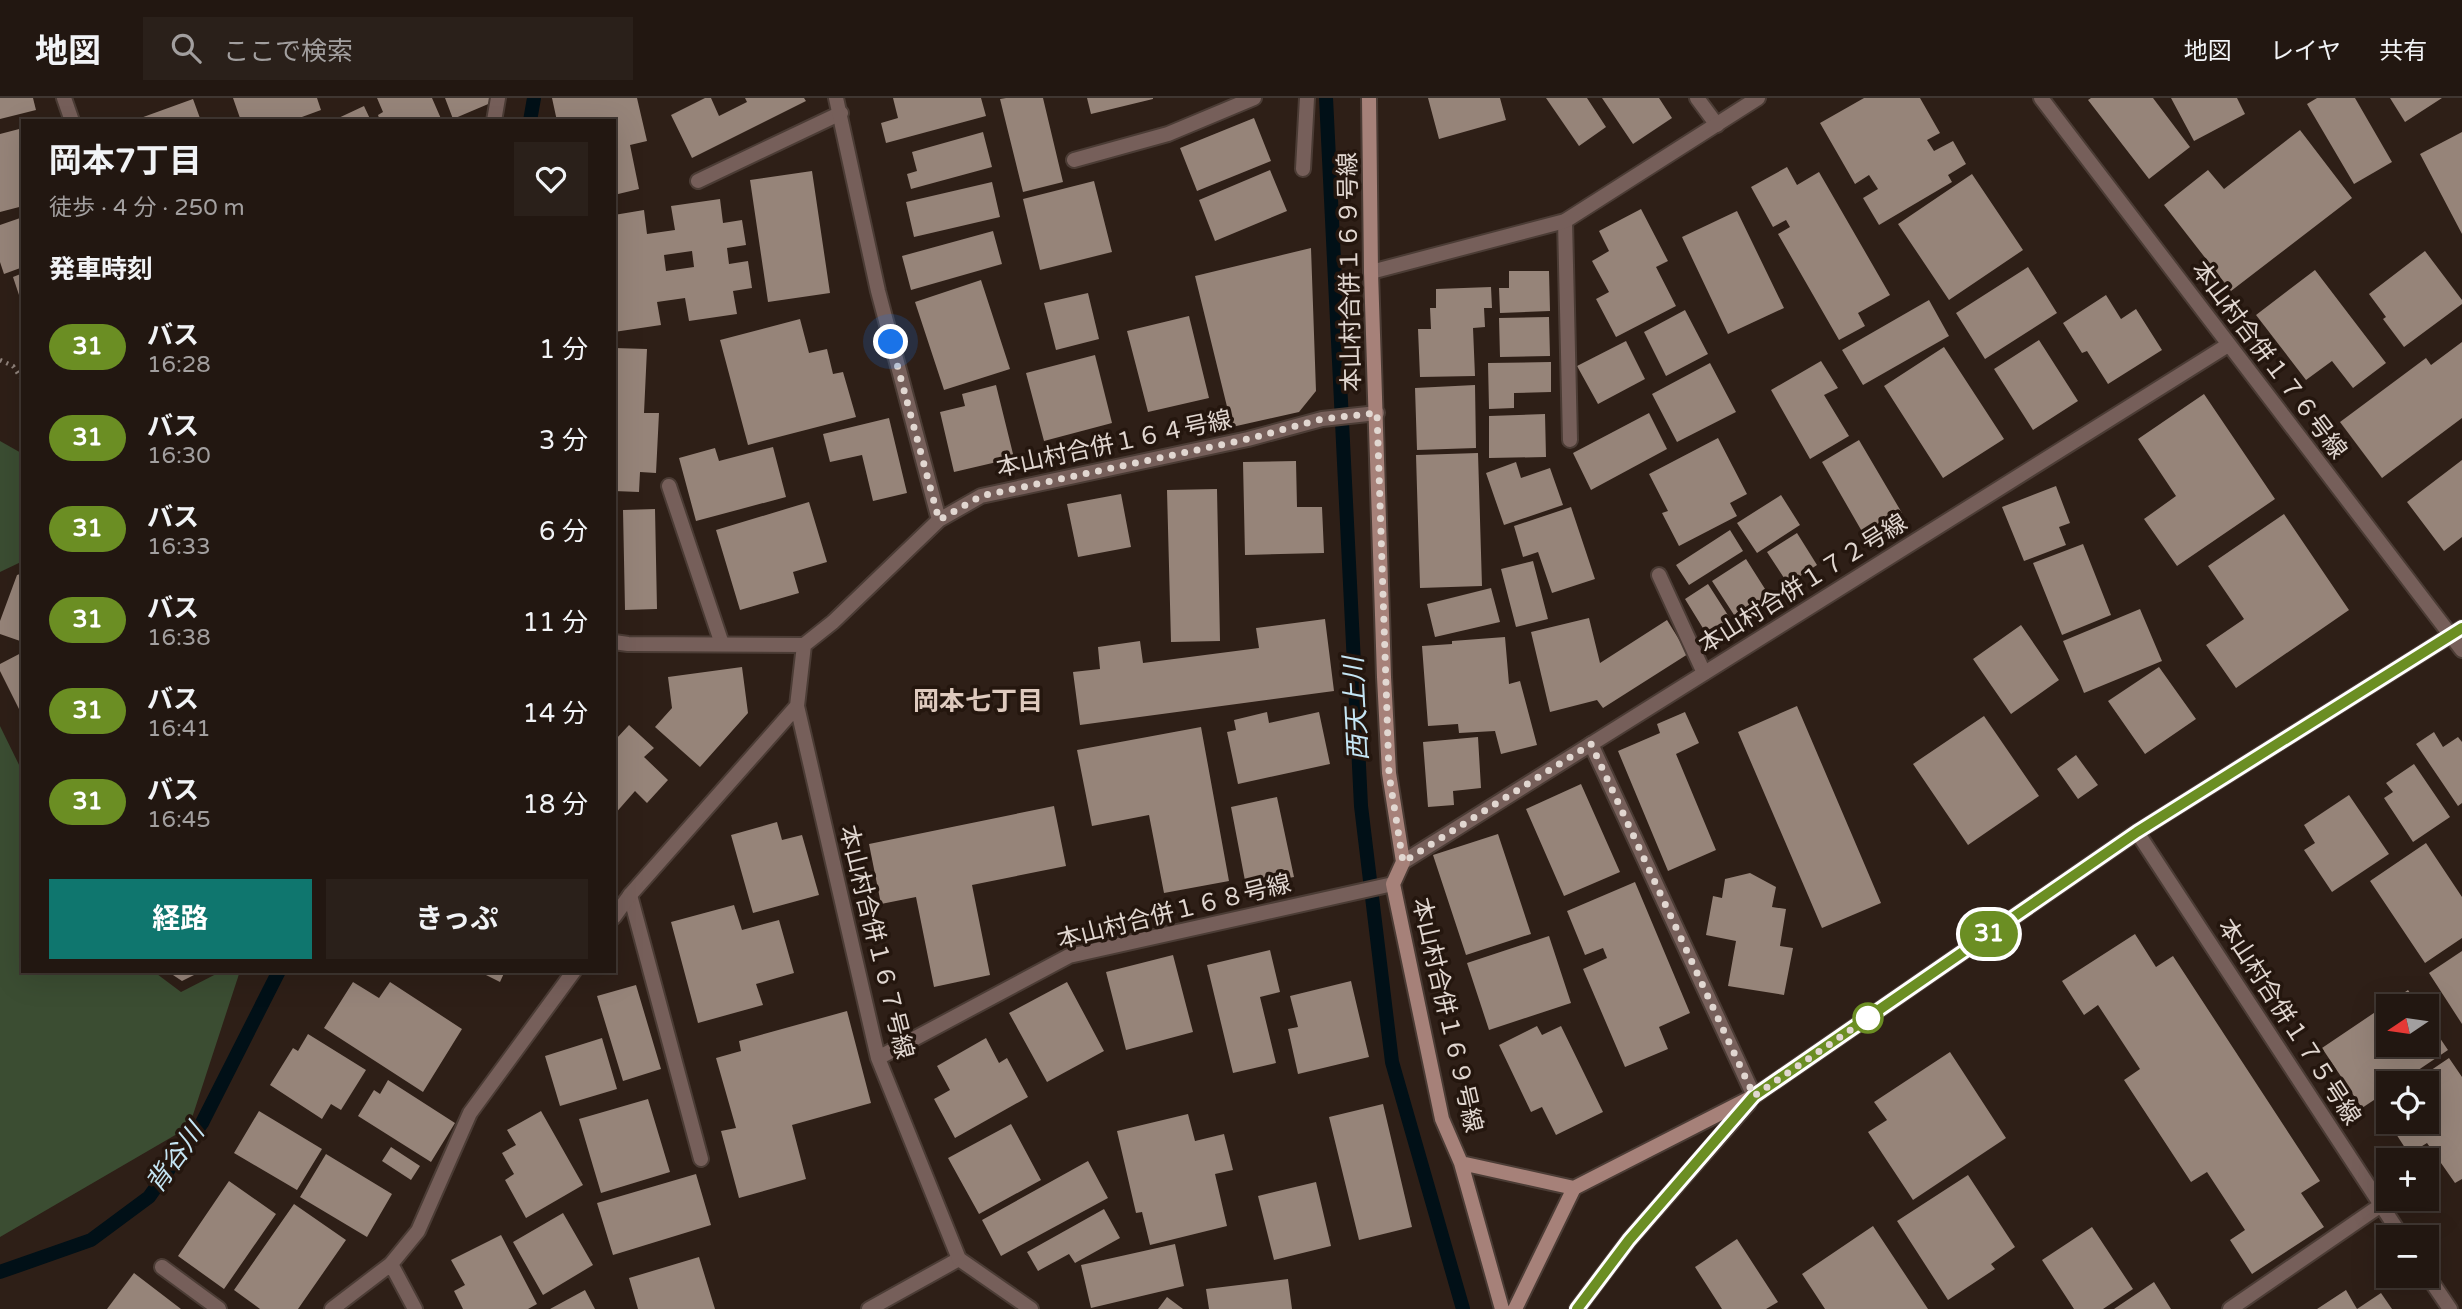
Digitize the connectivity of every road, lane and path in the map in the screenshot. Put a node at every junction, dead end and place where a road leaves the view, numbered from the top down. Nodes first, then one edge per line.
1 (64, 98) edge
2 (498, 98) edge
3 (836, 98) edge
4 (1254, 98) edge
5 (1307, 98) edge
6 (1369, 98) edge
7 (1697, 98) edge
8 (1758, 98) edge
9 (2040, 98) edge
10 (841, 113) junction
11 (71, 119) edge
12 (494, 119) edge
13 (1717, 125) junction
14 (1074, 160) dead end
15 (1303, 169) dead end
16 (698, 181) dead end
17 (1565, 221) junction
18 (1371, 272) junction
19 (2228, 345) junction
20 (0, 360) edge
21 (21, 378) edge
22 (1377, 413) junction
23 (1570, 440) dead end
24 (669, 486) dead end
25 (939, 520) junction
26 (1658, 575) dead end
27 (2457, 632) edge
28 (616, 642) edge
29 (722, 644) junction
30 (804, 645) junction
31 (2462, 650) edge
32 (1704, 673) junction
33 (797, 706) junction
34 (1591, 744) junction
35 (2137, 832) junction
36 (1403, 862) junction
37 (1393, 884) junction
38 (630, 895) junction
39 (616, 914) edge
40 (573, 973) edge
41 (878, 1058) junction
42 (1754, 1096) junction
43 (701, 1159) dead end
44 (1461, 1163) junction
45 (1574, 1188) junction
46 (2376, 1197) edge
47 (2376, 1208) edge
48 (959, 1259) junction
49 (391, 1264) junction
50 (162, 1267) dead end
51 (2435, 1288) edge
52 (219, 1309) edge
53 (332, 1309) edge
54 (415, 1309) edge
55 (869, 1309) edge
56 (1031, 1309) edge
57 (1502, 1309) edge
58 (1515, 1309) edge
59 (1577, 1309) edge
60 (2230, 1309) edge
61 (2449, 1309) edge

1 - 11 street
2 - 12 street
3 - 10 street
4 - 14 street
5 - 15 street
6 - 18 street, 本山村合併１６９号線
7 - 13 street
8 - 13 street
9 - 19 street, 本山村合併１７６号線
10 - 16 street
10 - 25 street
13 - 17 street
17 - 18 street
17 - 23 street
18 - 22 street, 本山村合併１６９号線
19 - 27 street, 本山村合併１７６号線
19 - 32 street, 本山村合併１７２号線
20 - 21 path
22 - 25 street, 本山村合併１６４号線
22 - 36 street, 本山村合併１６９号線
24 - 29 street
25 - 30 street, 本山村合併１６４号線
26 - 32 street
27 - 31 street, 本山村合併１７６号線
27 - 35 street
28 - 29 street
29 - 30 street
30 - 33 street
32 - 34 street, 本山村合併１７２号線
33 - 38 street
33 - 41 street, 本山村合併１６７号線
34 - 36 street, 本山村合併１７２号線
34 - 42 street
35 - 42 street
35 - 46 street, 本山村合併１７５号線
36 - 37 street, 本山村合併１６９号線
37 - 41 street, 本山村合併１６８号線
37 - 44 street, 本山村合併１６９号線
38 - 39 street
38 - 43 street
40 - 49 street
41 - 48 street, 本山村合併１６７号線
42 - 45 street
42 - 59 street
44 - 45 street
44 - 57 street, 本山村合併１６９号線
45 - 58 street
47 - 60 street
48 - 55 street
48 - 56 street
49 - 53 street
49 - 54 street
50 - 52 street
51 - 61 street

